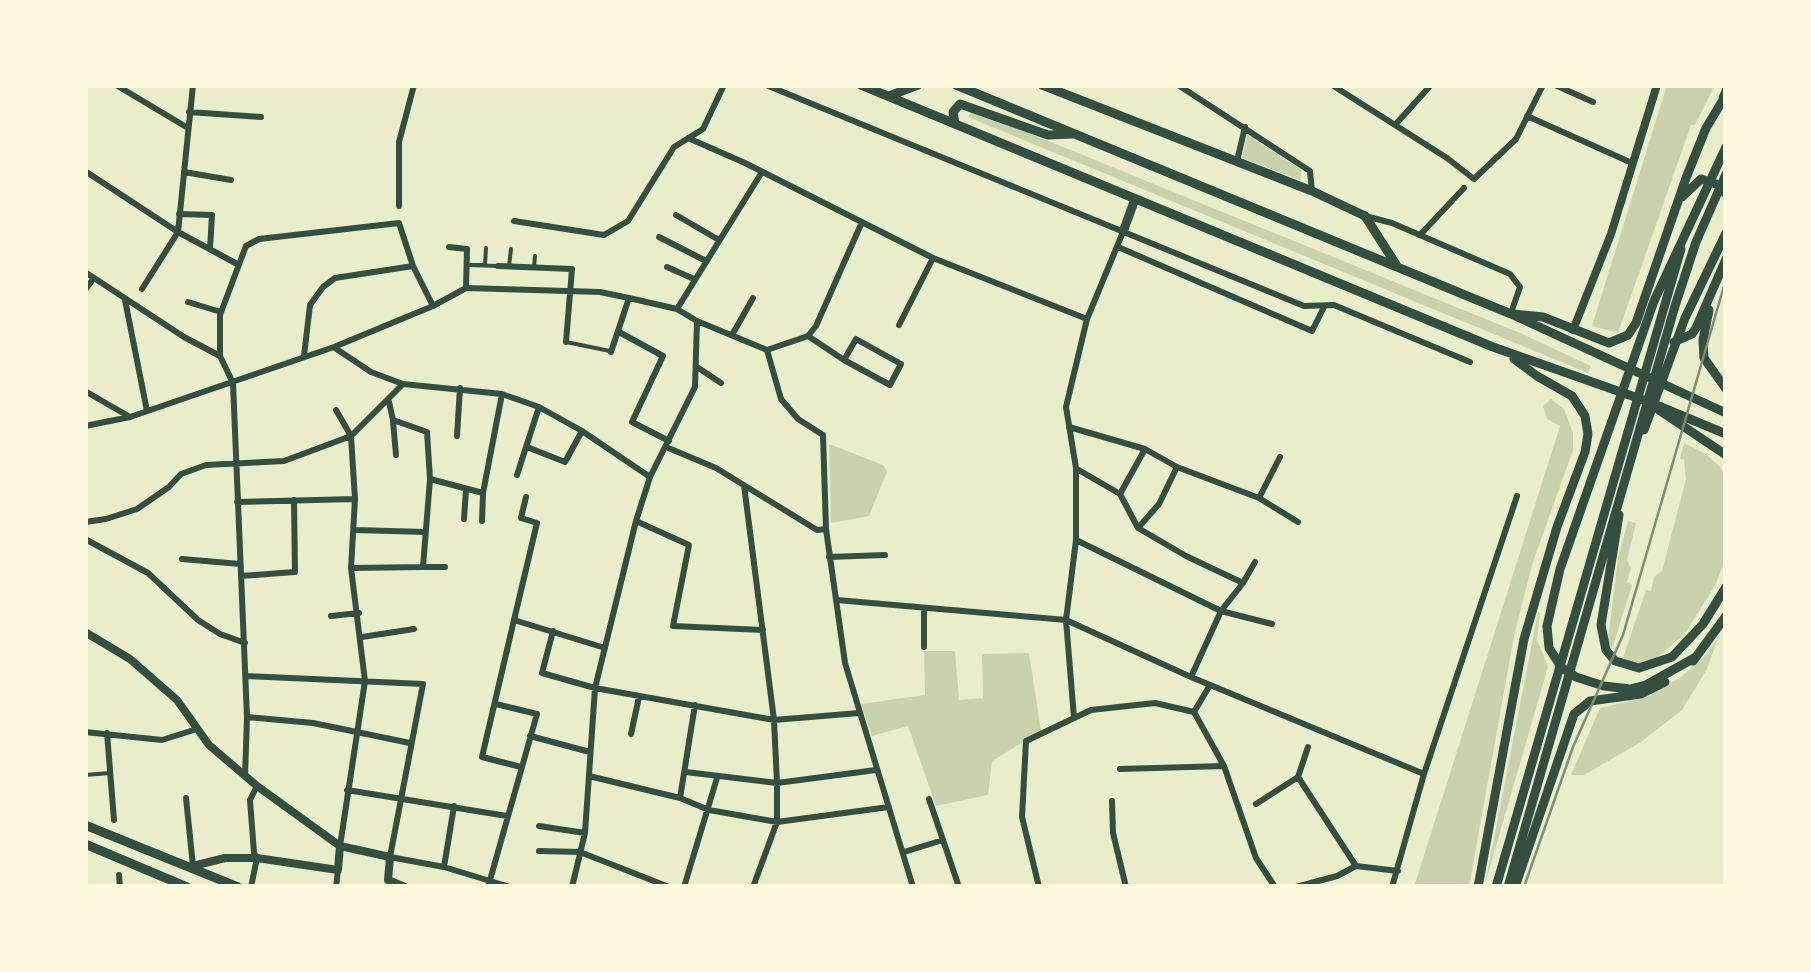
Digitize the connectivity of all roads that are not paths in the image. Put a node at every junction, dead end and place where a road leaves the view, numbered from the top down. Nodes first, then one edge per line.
1 (116, 85) edge
2 (193, 85) edge
3 (414, 85) edge
4 (724, 85) edge
5 (766, 85) edge
6 (860, 85) edge
7 (918, 85) edge
8 (956, 85) edge
9 (1042, 85) edge
10 (1332, 85) edge
11 (1431, 85) edge
12 (1543, 85) edge
13 (1555, 85) edge
14 (1656, 85) edge
15 (1725, 85) edge
16 (1184, 87) edge
17 (902, 88) edge
18 (888, 96) junction
19 (1726, 96) edge
20 (1594, 102) dead end
21 (190, 112) junction
22 (1527, 116) junction
23 (261, 118) dead end
24 (955, 123) junction
25 (1396, 125) junction
26 (188, 128) junction
27 (1245, 128) junction
28 (1706, 128) junction
29 (1074, 134) junction
30 (688, 138) junction
31 (1724, 150) edge
32 (1237, 160) junction
33 (1632, 163) junction
34 (85, 171) edge
35 (184, 172) junction
36 (762, 172) junction
37 (1726, 174) edge
38 (1474, 179) junction
39 (231, 180) dead end
40 (1464, 188) joint
41 (1312, 190) junction
42 (1726, 194) edge
43 (1135, 199) junction
44 (1678, 203) junction
45 (399, 206) dead end
46 (180, 214) junction
47 (676, 215) dead end
48 (1365, 216) junction
49 (514, 221) dead end
50 (862, 222) junction
51 (1690, 222) junction
52 (178, 232) junction
53 (1124, 232) junction
54 (1726, 233) edge
55 (1420, 235) junction
56 (659, 237) dead end
57 (719, 240) junction
58 (449, 247) dead end
59 (1118, 247) junction
60 (486, 248) dead end
61 (511, 248) dead end
62 (210, 249) junction
63 (536, 256) dead end
64 (933, 258) junction
65 (1726, 259) edge
66 (706, 261) junction
67 (239, 265) junction
68 (466, 265) junction
69 (413, 266) junction
70 (498, 266) joint
71 (509, 266) junction
72 (667, 266) dead end
73 (534, 267) junction
74 (1398, 268) junction
75 (85, 272) edge
76 (94, 278) junction
77 (694, 279) junction
78 (142, 288) dead end
79 (466, 288) junction
80 (85, 290) edge
81 (570, 292) junction
82 (629, 298) junction
83 (753, 298) dead end
84 (125, 300) junction
85 (188, 302) dead end
86 (1710, 302) junction
87 (433, 306) junction
88 (1324, 306) junction
89 (1642, 306) junction
90 (678, 308) junction
91 (221, 312) junction
92 (1511, 314) junction
93 (1086, 319) junction
94 (697, 321) junction
95 (899, 325) dead end
96 (1573, 330) junction
97 (619, 332) junction
98 (732, 335) junction
99 (808, 336) junction
100 (566, 342) joint
101 (334, 347) junction
102 (767, 350) junction
103 (611, 352) joint
104 (1508, 353) junction
105 (220, 356) junction
106 (304, 356) junction
107 (844, 360) junction
108 (1470, 362) dead end
109 (696, 366) junction
110 (721, 382) dead end
111 (234, 383) junction
112 (403, 384) junction
113 (460, 388) junction
114 (1726, 389) edge
115 (85, 391) edge
116 (502, 394) junction
117 (388, 400) junction
118 (1649, 402) junction
119 (539, 407) junction
120 (336, 410) dead end
121 (148, 411) junction
122 (1726, 413) edge
123 (130, 418) junction
124 (393, 420) junction
125 (85, 426) edge
126 (1068, 427) junction
127 (582, 431) junction
128 (1726, 434) edge
129 (351, 436) junction
130 (457, 436) dead end
131 (667, 444) junction
132 (527, 448) junction
133 (1144, 450) junction
134 (1633, 450) junction
135 (396, 454) dead end
136 (1726, 455) edge
137 (1280, 456) dead end
138 (238, 466) junction
139 (1177, 467) junction
140 (1076, 468) junction
141 (518, 475) dead end
142 (650, 477) junction
143 (430, 480) junction
144 (744, 485) junction
145 (466, 490) junction
146 (483, 493) junction
147 (1120, 494) junction
148 (1517, 496) dead end
149 (526, 497) dead end
150 (1260, 498) junction
151 (355, 499) junction
152 (294, 500) junction
153 (1619, 500) junction
154 (237, 502) junction
155 (464, 519) dead end
156 (482, 521) dead end
157 (636, 521) junction
158 (85, 522) edge
159 (1298, 522) dead end
160 (1138, 528) junction
161 (826, 529) junction
162 (355, 530) junction
163 (425, 532) junction
164 (85, 539) edge
165 (1076, 540) junction
166 (886, 555) dead end
167 (829, 557) junction
168 (182, 559) dead end
169 (1255, 562) dead end
170 (240, 564) junction
171 (423, 567) junction
172 (445, 567) dead end
173 (351, 568) junction
174 (241, 576) junction
175 (1243, 583) junction
176 (1726, 586) edge
177 (837, 600) junction
178 (924, 609) junction
179 (1221, 611) junction
180 (359, 613) junction
181 (331, 616) dead end
182 (1726, 616) edge
183 (514, 620) junction
184 (1066, 620) junction
185 (1272, 624) dead end
186 (414, 629) dead end
187 (762, 630) junction
188 (85, 632) edge
189 (553, 632) junction
190 (362, 637) junction
191 (244, 643) junction
192 (924, 647) dead end
193 (604, 648) junction
194 (1696, 658) junction
195 (246, 676) junction
196 (1192, 676) junction
197 (365, 681) junction
198 (1210, 684) junction
199 (595, 688) junction
200 (638, 697) junction
201 (496, 704) junction
202 (695, 705) junction
203 (1194, 712) junction
204 (859, 713) junction
205 (247, 716) junction
206 (1074, 718) junction
207 (774, 720) junction
208 (197, 730) junction
209 (85, 732) edge
210 (356, 732) junction
211 (107, 733) junction
212 (631, 734) dead end
213 (530, 736) junction
214 (410, 743) junction
215 (1308, 747) dead end
216 (590, 752) junction
217 (1224, 766) junction
218 (520, 767) junction
219 (1120, 769) dead end
220 (876, 770) junction
221 (686, 772) junction
222 (110, 773) junction
223 (1424, 774) junction
224 (85, 775) edge
225 (588, 776) junction
226 (245, 777) junction
227 (1298, 777) junction
228 (717, 778) junction
229 (777, 783) junction
230 (257, 786) junction
231 (347, 790) junction
232 (186, 798) dead end
233 (680, 798) junction
234 (399, 799) junction
235 (929, 799) dead end
236 (1112, 800) dead end
237 (1256, 804) dead end
238 (454, 806) junction
239 (888, 807) junction
240 (709, 810) junction
241 (508, 816) junction
242 (114, 820) dead end
243 (777, 822) junction
244 (85, 825) edge
245 (539, 826) dead end
246 (585, 833) junction
247 (116, 838) junction
248 (943, 840) junction
249 (85, 844) edge
250 (340, 846) junction
251 (539, 851) dead end
252 (580, 852) junction
253 (904, 852) junction
254 (390, 857) junction
255 (116, 858) junction
256 (257, 858) junction
257 (193, 866) junction
258 (1356, 866) junction
259 (444, 867) junction
260 (338, 870) junction
261 (1398, 872) junction
262 (118, 875) dead end
263 (387, 884) edge
264 (489, 884) edge
265 (1197, 886) edge
266 (120, 887) edge
267 (187, 887) edge
268 (238, 887) edge
269 (251, 887) edge
270 (336, 887) edge
271 (405, 887) edge
272 (510, 887) edge
273 (572, 887) edge
274 (669, 887) edge
275 (684, 887) edge
276 (753, 887) edge
277 (913, 887) edge
278 (959, 887) edge
279 (1038, 887) edge
280 (1130, 887) edge
281 (1252, 887) edge
282 (1274, 887) edge
283 (1296, 887) edge
284 (1392, 887) edge
285 (1478, 887) edge
286 (1496, 887) edge
287 (1511, 887) edge

1 - 26 street
2 - 21 street
3 - 45 street
4 - 30 street
5 - 53 street
6 - 18 main road
7 - 17 main road
8 - 29 main road
9 - 32 main road
10 - 25 street
11 - 25 street
12 - 22 street
13 - 20 street
14 - 33 street
15 - 28 lane
16 - 27 street
17 - 18 main road
18 - 24 main road
19 - 28 main road
21 - 23 street
21 - 26 street
22 - 33 street
22 - 38 street
24 - 29 main road
24 - 43 main road
25 - 38 street
26 - 35 street
27 - 32 street
27 - 41 street
28 - 44 main road
29 - 74 main road
30 - 36 street
30 - 49 street
31 - 51 main road
32 - 41 main road
33 - 96 street
34 - 52 street
35 - 39 street
35 - 46 street
36 - 50 street
36 - 57 street
37 - 134 main road
38 - 40 street
40 - 55 street
41 - 48 main road
42 - 44 main road
43 - 53 main road
43 - 104 main road
44 - 89 main road
46 - 52 street
46 - 62 street
47 - 57 street
48 - 55 street
48 - 74 main road
50 - 64 street
50 - 99 street
51 - 194 main road
51 - 286 main road
52 - 62 street
52 - 78 street
53 - 59 street
53 - 88 street
54 - 134 main road
55 - 92 street
56 - 66 street
57 - 66 street
58 - 68 street
59 - 88 street
59 - 93 street
60 - 68 street
61 - 71 street
62 - 67 street
63 - 73 street
64 - 93 street
64 - 95 street
65 - 86 main road
66 - 77 street
67 - 69 street
67 - 91 street
68 - 70 street
68 - 79 street
69 - 87 street
69 - 106 street
70 - 71 street
71 - 73 street
72 - 77 street
73 - 81 street
74 - 92 main road
75 - 76 street
76 - 80 street
76 - 84 street
77 - 90 street
79 - 81 street
79 - 87 street
81 - 82 street
81 - 100 street
82 - 90 street
82 - 97 street
83 - 98 street
84 - 105 street
84 - 121 street
85 - 91 street
86 - 89 main road
86 - 114 main road
87 - 101 street
88 - 108 street
89 - 96 main road
90 - 94 street
91 - 105 street
92 - 96 main road
92 - 122 main road
93 - 126 street
94 - 98 street
94 - 109 street
97 - 103 street
97 - 131 street
98 - 102 street
99 - 102 street
99 - 107 street
100 - 103 street
101 - 106 street
101 - 112 street
102 - 161 street
104 - 118 main road
104 - 285 main road
105 - 111 street
106 - 111 street
107 - 107 street
109 - 110 street
109 - 131 street
111 - 121 street
111 - 138 street
112 - 113 street
112 - 117 street
113 - 116 street
113 - 130 street
115 - 123 street
116 - 119 street
116 - 146 street
117 - 124 street
117 - 129 street
118 - 128 main road
118 - 136 main road
119 - 127 street
119 - 132 street
120 - 129 street
121 - 123 street
123 - 125 street
124 - 135 street
124 - 143 street
126 - 133 street
126 - 140 street
127 - 132 street
127 - 142 street
129 - 138 street
129 - 151 street
131 - 142 street
131 - 144 street
132 - 141 street
133 - 139 street
133 - 147 street
134 - 153 main road
137 - 150 street
138 - 154 street
138 - 158 street
139 - 150 street
139 - 160 street
140 - 147 street
140 - 165 street
142 - 157 street
143 - 145 street
143 - 163 street
144 - 161 street
144 - 187 street
145 - 146 street
145 - 155 street
146 - 156 street
147 - 160 street
148 - 223 street
149 - 183 street
150 - 159 street
151 - 152 street
151 - 162 street
152 - 154 street
152 - 174 street
153 - 176 main road
153 - 287 main road
154 - 170 street
157 - 187 street
157 - 193 street
160 - 175 street
161 - 167 street
162 - 163 street
162 - 173 street
163 - 171 street
164 - 191 street
165 - 179 street
165 - 184 street
166 - 167 street
167 - 177 street
168 - 170 street
169 - 175 street
170 - 174 street
171 - 172 street
171 - 173 street
173 - 180 street
174 - 191 street
175 - 179 street
177 - 178 street
177 - 204 street
178 - 184 street
178 - 192 street
179 - 185 street
179 - 196 street
180 - 181 street
180 - 190 street
182 - 194 main road
183 - 189 street
183 - 201 street
184 - 196 street
184 - 206 street
186 - 190 street
187 - 207 street
188 - 208 street
189 - 193 street
189 - 199 street
190 - 197 street
191 - 195 street
193 - 199 street
194 - 287 main road
195 - 197 street
195 - 205 street
196 - 198 street
197 - 210 street
197 - 214 street
198 - 203 street
198 - 223 street
199 - 200 street
199 - 216 street
200 - 202 street
200 - 212 street
201 - 213 street
201 - 218 street
202 - 207 street
202 - 221 street
203 - 206 street
203 - 217 street
204 - 207 street
204 - 220 street
205 - 210 street
205 - 226 street
206 - 279 street
207 - 229 street
208 - 211 street
208 - 226 street
209 - 211 street
210 - 214 street
210 - 231 street
211 - 222 street
213 - 216 street
213 - 218 street
214 - 234 street
215 - 227 street
216 - 225 street
217 - 219 street
217 - 282 street
218 - 241 street
220 - 229 street
220 - 239 street
221 - 228 street
221 - 233 street
222 - 224 street
222 - 242 street
223 - 261 street
225 - 233 street
225 - 246 street
226 - 230 street
227 - 237 street
227 - 258 street
228 - 229 street
228 - 240 street
229 - 243 street
230 - 250 street
230 - 256 street
231 - 234 street
231 - 250 street
232 - 257 street
233 - 240 street
234 - 238 street
234 - 254 street
235 - 248 street
236 - 280 street
238 - 241 street
238 - 259 street
239 - 243 street
239 - 253 street
240 - 243 street
240 - 275 street
241 - 264 street
243 - 276 street
244 - 247 main road
245 - 246 street
246 - 252 street
247 - 255 main road
247 - 257 main road
248 - 253 street
248 - 278 street
249 - 255 main road
250 - 254 street
250 - 260 street
251 - 252 street
252 - 273 street
252 - 274 street
253 - 277 street
254 - 259 street
254 - 263 street
255 - 267 main road
256 - 257 street
256 - 260 street
256 - 269 street
257 - 268 main road
258 - 261 street
258 - 283 street
259 - 264 street
260 - 270 street
261 - 284 street
262 - 266 street
263 - 271 street
264 - 272 street
265 - 280 street
265 - 281 street

